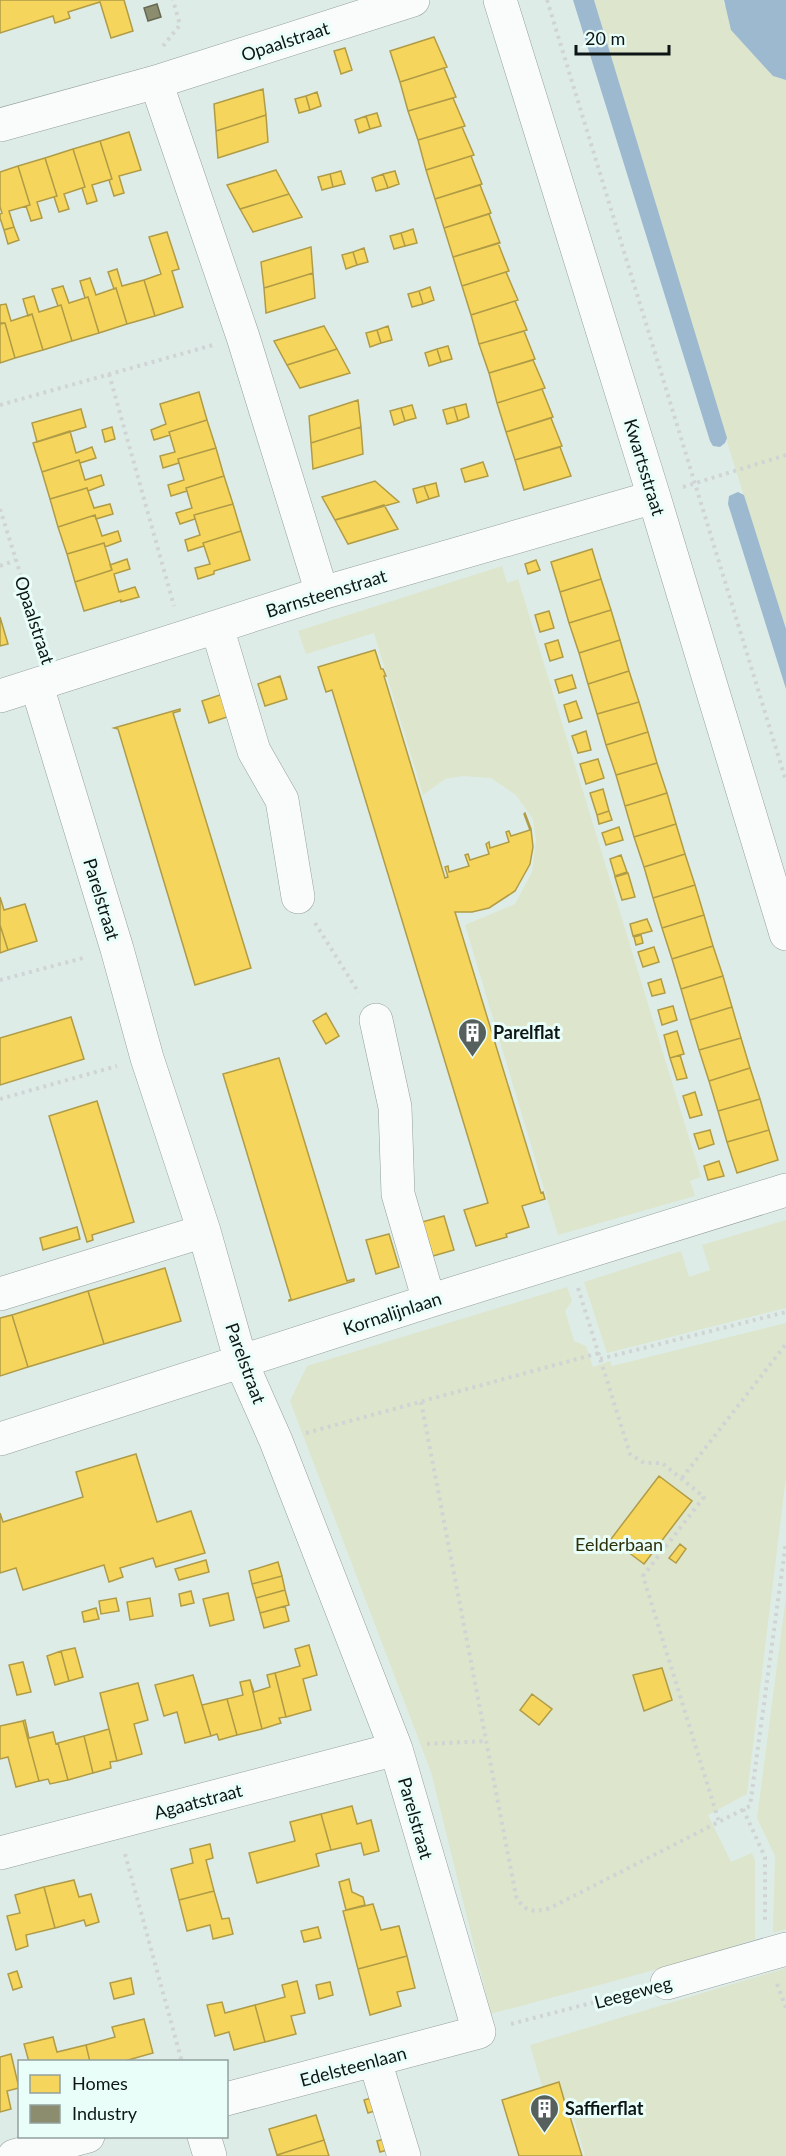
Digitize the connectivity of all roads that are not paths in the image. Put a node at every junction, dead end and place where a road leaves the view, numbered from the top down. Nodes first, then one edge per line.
1 (413, 0) edge
2 (500, 0) edge
3 (156, 82) junction
4 (0, 125) edge
5 (654, 497) junction
6 (322, 593) junction
7 (217, 627) junction
8 (45, 683) junction
9 (0, 696) edge
10 (298, 897) road end
11 (786, 934) edge
12 (376, 1020) road end
13 (786, 1190) edge
14 (204, 1231) junction
15 (0, 1294) edge
16 (429, 1301) junction
17 (242, 1362) junction
18 (0, 1439) edge
19 (396, 1749) junction
20 (0, 1853) edge
21 (779, 1951) edge
22 (667, 1983) road end
23 (479, 2032) joint
24 (375, 2061) junction
25 (228, 2098) edge
26 (80, 2138) edge
27 (205, 2138) edge
28 (14, 2156) edge
29 (210, 2156) edge
30 (405, 2156) edge

1 - 3 street, Opaalstraat
2 - 5 street, Kwartsstraat
3 - 4 street, Opaalstraat
3 - 6 street
5 - 6 street, Barnsteenstraat
5 - 11 street, Kwartsstraat
6 - 7 street, Barnsteenstraat
7 - 8 street, Barnsteenstraat
7 - 10 street
8 - 9 street, Barnsteenstraat
8 - 14 street, Parelstraat
12 - 16 street
13 - 16 street, Kornalijnlaan
14 - 15 street
14 - 17 street, Parelstraat
16 - 17 street, Kornalijnlaan
17 - 18 street, Kornalijnlaan
17 - 19 street, Parelstraat
19 - 20 street, Agaatstraat
19 - 23 street, Parelstraat
21 - 22 street, Leegeweg
23 - 24 street, Edelsteenlaan
24 - 25 street, Edelsteenlaan
24 - 30 street
26 - 28 street
27 - 29 street

